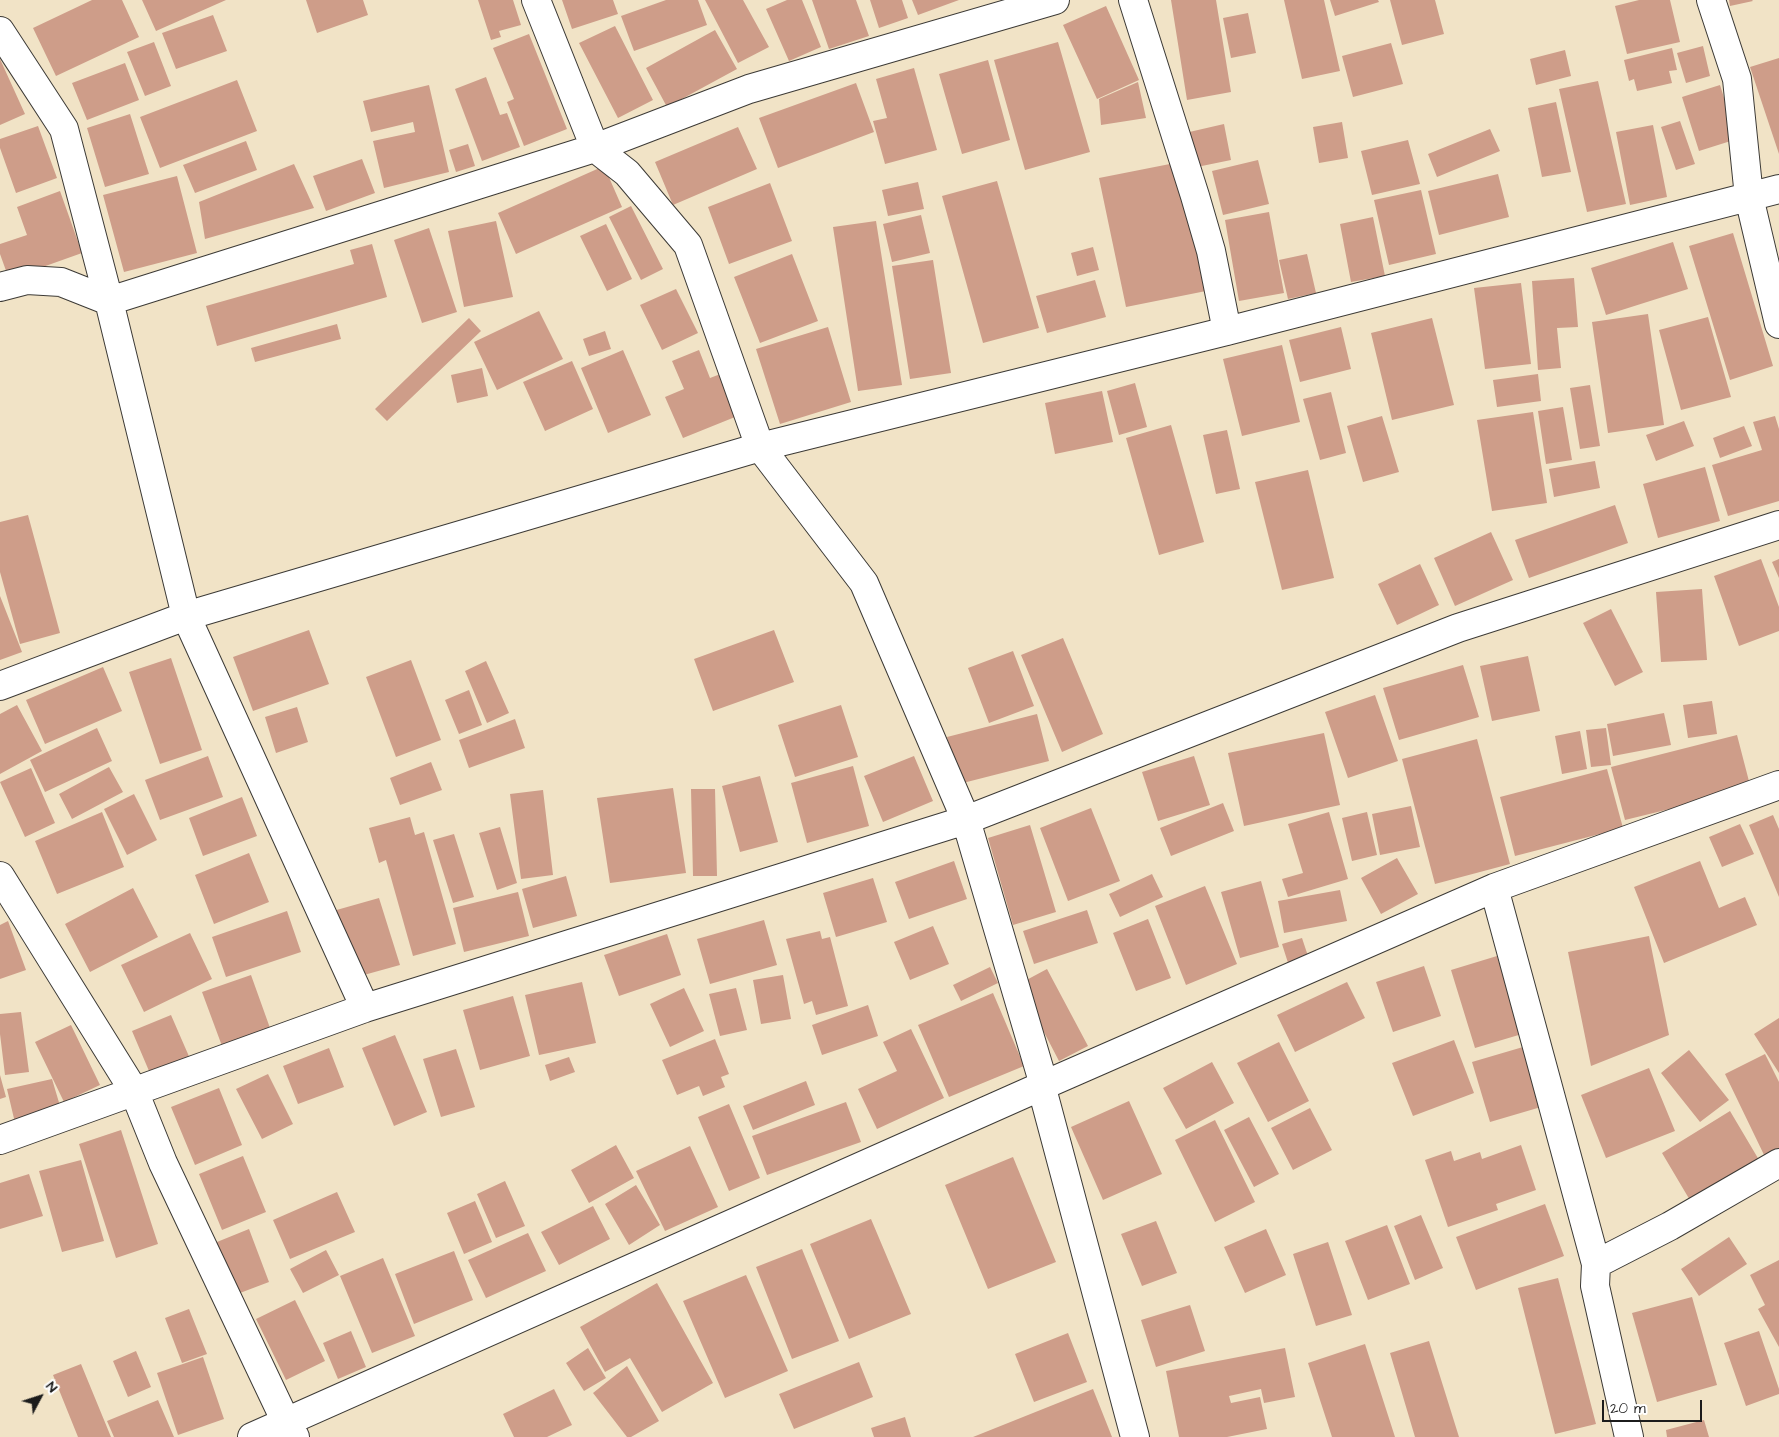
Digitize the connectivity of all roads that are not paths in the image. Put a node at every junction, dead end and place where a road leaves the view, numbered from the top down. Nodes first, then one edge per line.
1 (536, 0) edge
2 (1055, 0) edge
3 (1133, 0) edge
4 (1711, 0) edge
5 (0, 31) edge
6 (595, 148) junction
7 (1779, 189) edge
8 (1749, 197) junction
9 (0, 287) edge
10 (109, 301) junction
11 (1779, 324) edge
12 (1227, 331) junction
13 (760, 447) junction
14 (1779, 525) edge
15 (186, 616) junction
16 (0, 686) edge
17 (1779, 786) edge
18 (966, 820) junction
19 (0, 876) edge
20 (1494, 888) junction
21 (365, 1008) junction
22 (1044, 1086) junction
23 (134, 1091) junction
24 (0, 1140) edge
25 (1779, 1163) edge
26 (1596, 1264) junction
27 (290, 1429) edge
28 (252, 1437) edge
29 (1135, 1437) edge
30 (1629, 1437) edge

1 - 6 street
2 - 6 street
3 - 12 street
4 - 8 street
5 - 10 street
6 - 10 street
6 - 13 street
7 - 8 street
8 - 11 street
8 - 12 street
9 - 10 street
10 - 15 street
12 - 13 street
13 - 15 street
13 - 18 street
14 - 18 street
15 - 16 street
15 - 21 street
17 - 20 street
18 - 21 street
18 - 22 street
19 - 23 street
20 - 22 street
20 - 26 street
21 - 23 street
22 - 27 street
22 - 29 street
23 - 24 street
23 - 27 street
25 - 26 street
26 - 30 street
27 - 28 street

